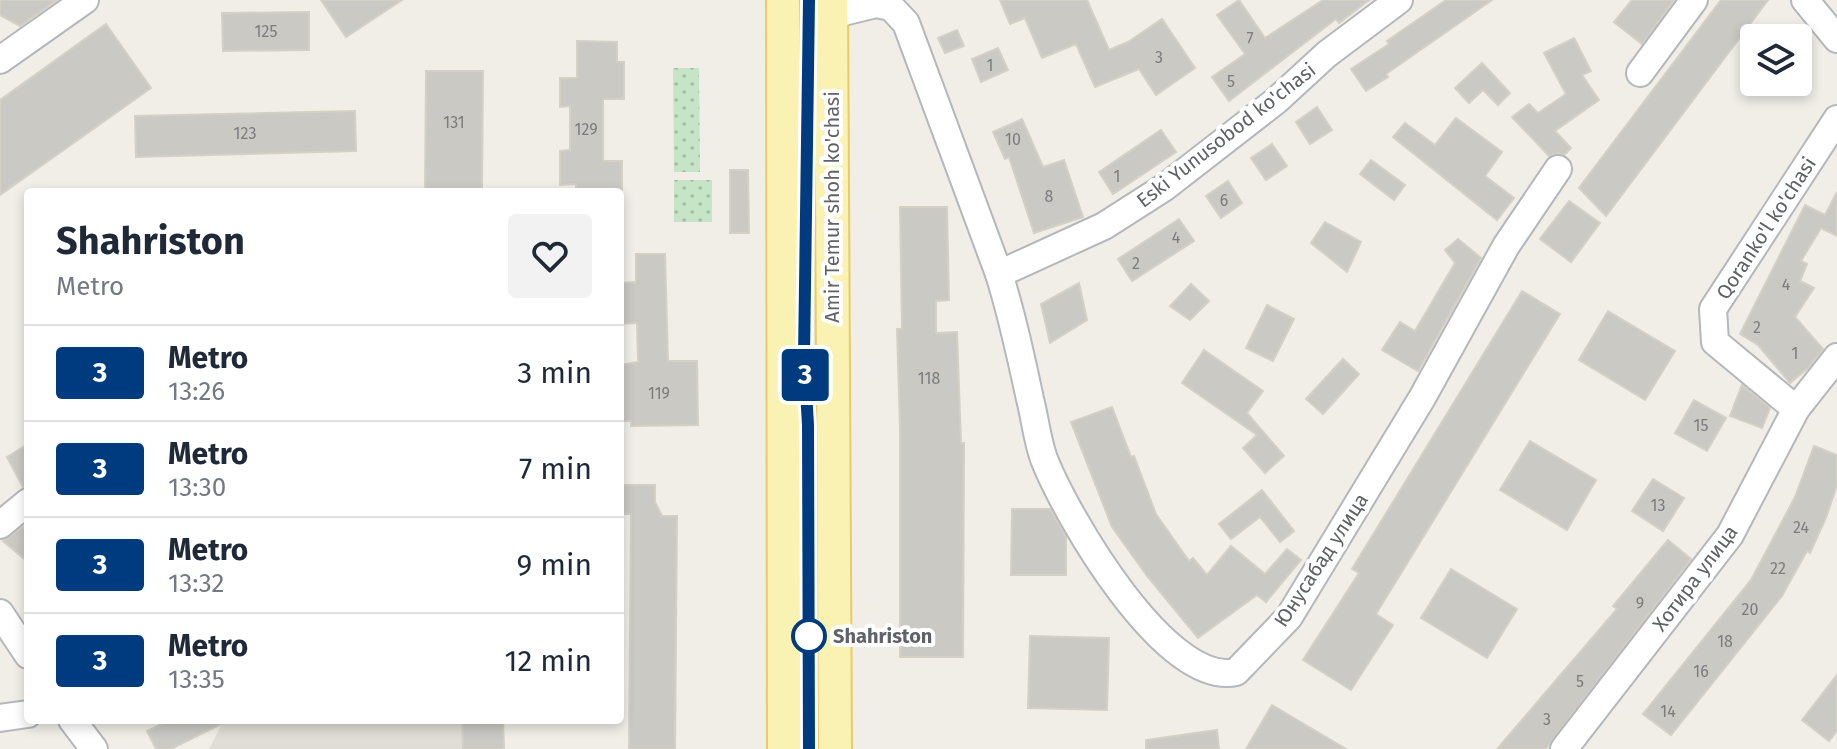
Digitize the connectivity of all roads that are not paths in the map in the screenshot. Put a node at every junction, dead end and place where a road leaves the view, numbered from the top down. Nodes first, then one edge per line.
1 (85, 0) edge
2 (783, 0) edge
3 (1694, 0) edge
4 (1805, 0) edge
5 (1390, 3) edge
6 (831, 8) edge
7 (1837, 39) edge
8 (0, 60) edge
9 (1640, 73) dead end
10 (1837, 119) edge
11 (1558, 169) dead end
12 (999, 274) junction
13 (1837, 357) edge
14 (1796, 409) junction
15 (24, 505) edge
16 (0, 525) edge
17 (0, 613) edge
18 (24, 649) edge
19 (24, 715) edge
20 (0, 718) edge
21 (75, 724) edge
22 (94, 749) edge
23 (784, 749) edge
24 (835, 749) edge
25 (1564, 749) edge

1 - 8 street
2 - 23 main road
3 - 9 street
4 - 7 street
5 - 12 street, Eski Yunusobod ko'chasi
6 - 12 street, Юнусабад улица
6 - 24 main road, Amir Temur shoh ko'chasi
10 - 14 street, Qoranko'l ko'chasi
11 - 12 street, Юнусабад улица
13 - 14 street, Хотира улица
14 - 25 street, Хотира улица
15 - 16 street
17 - 18 street
19 - 20 street
21 - 22 street

